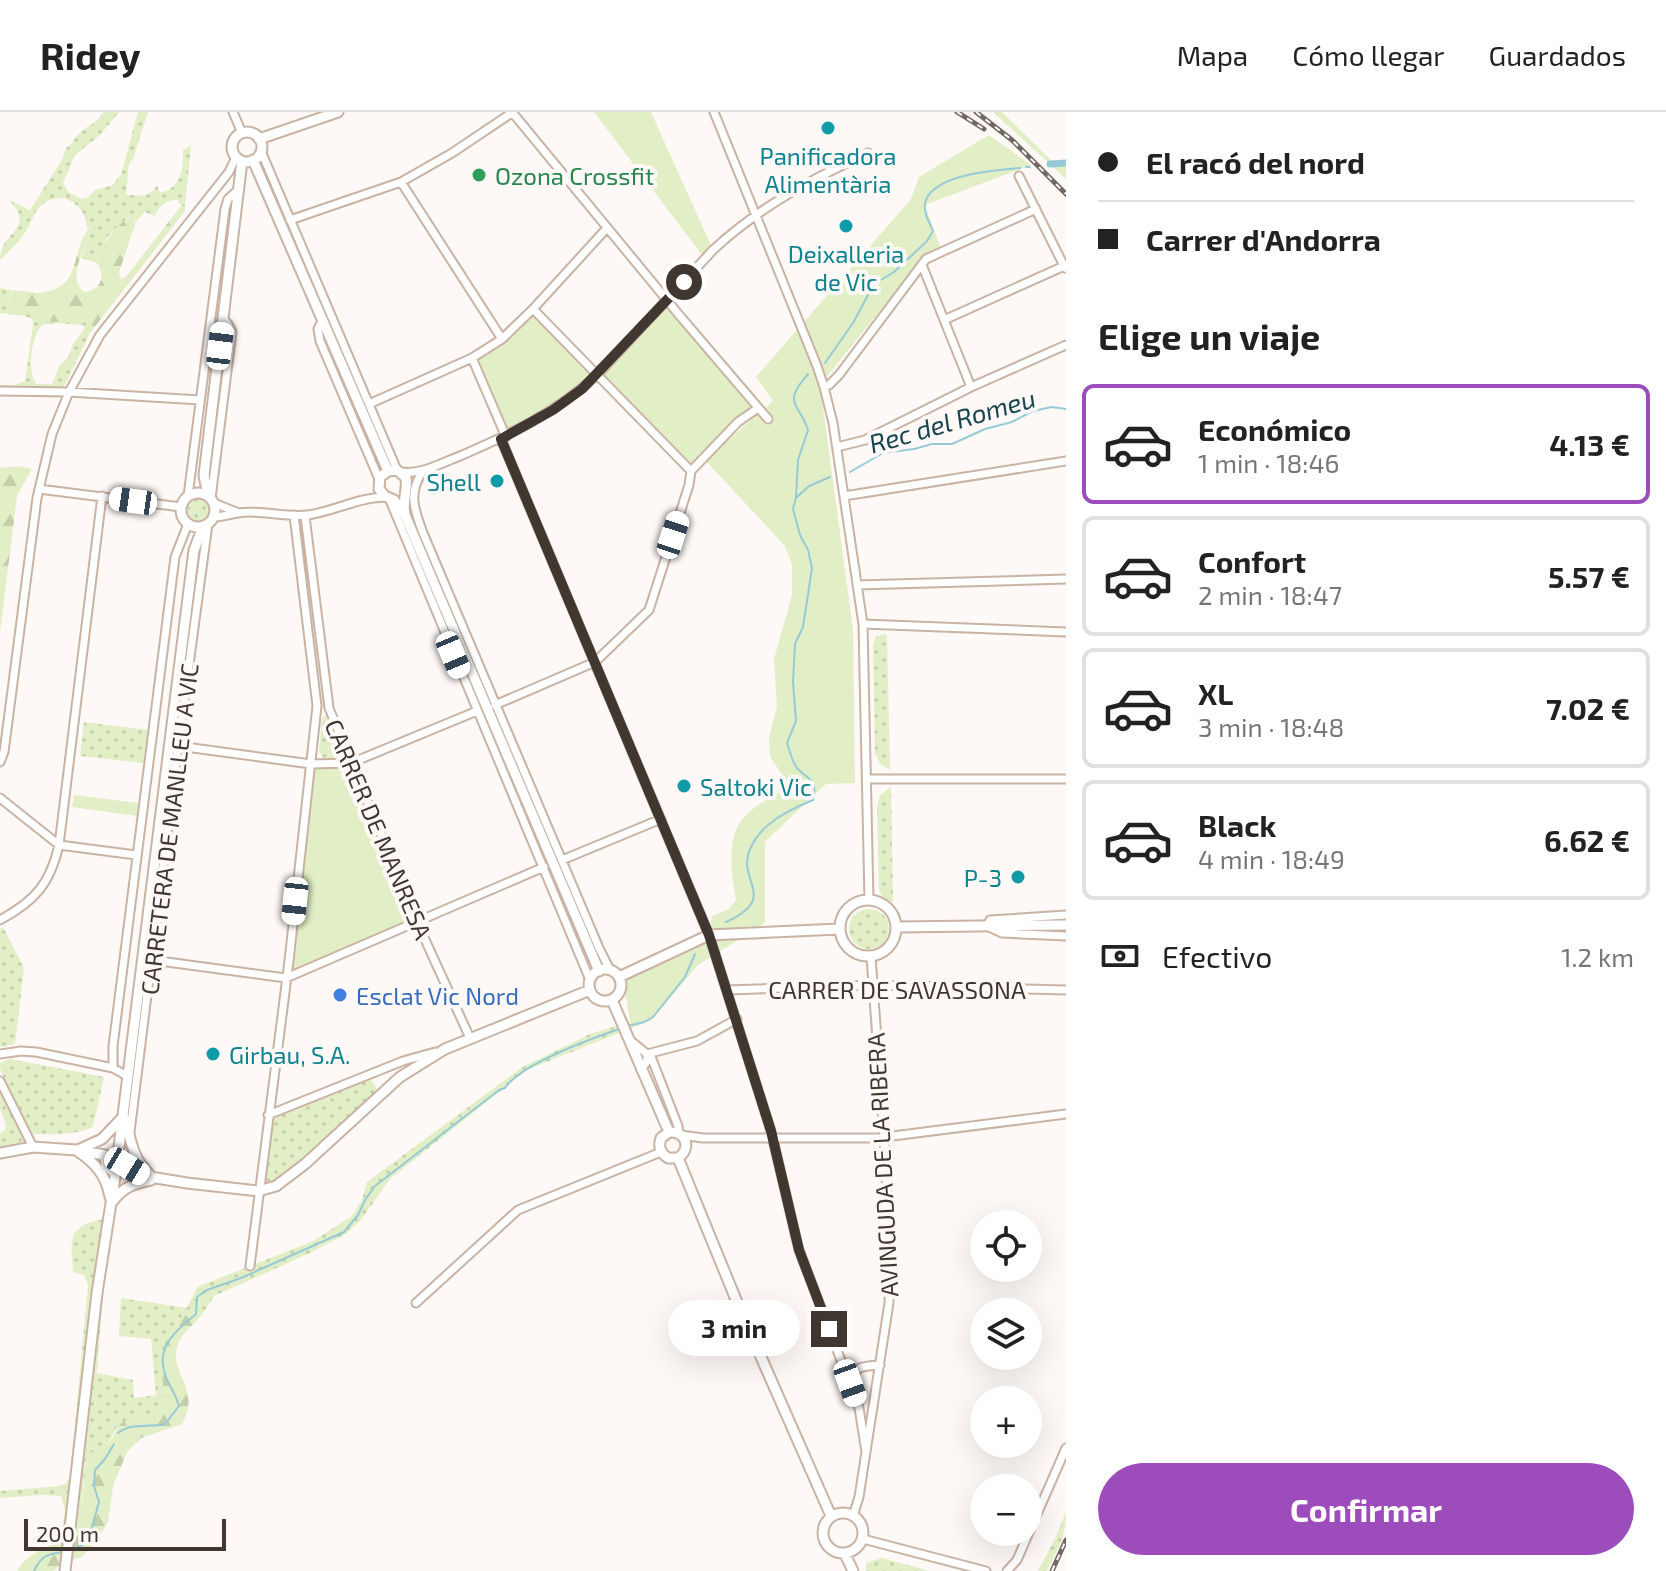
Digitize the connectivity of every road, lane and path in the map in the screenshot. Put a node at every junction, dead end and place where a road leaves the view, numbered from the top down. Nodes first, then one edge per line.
1 (233, 112) edge
2 (338, 112) edge
3 (513, 112) edge
4 (714, 112) edge
5 (242, 133) junction
6 (259, 139) junction
7 (261, 151) junction
8 (868, 153) dead end
9 (244, 159) junction
10 (1019, 176) dead end
11 (401, 182) junction
12 (239, 189) junction
13 (1036, 209) junction
14 (756, 215) junction
15 (292, 224) junction
16 (607, 228) junction
17 (289, 240) junction
18 (922, 265) junction
19 (1065, 268) edge
20 (667, 300) junction
21 (533, 309) junction
22 (223, 318) junction
23 (323, 319) junction
24 (944, 320) junction
25 (502, 339) junction
26 (1066, 345) edge
27 (472, 358) junction
28 (598, 374) junction
29 (824, 387) junction
30 (971, 387) junction
31 (0, 391) edge
32 (69, 392) junction
33 (200, 400) junction
34 (369, 404) junction
35 (758, 408) junction
36 (768, 419) dead end
37 (503, 438) junction
38 (837, 447) junction
39 (1066, 461) edge
40 (431, 468) junction
41 (395, 471) junction
42 (691, 471) junction
43 (421, 474) junction
44 (204, 475) junction
45 (379, 480) junction
46 (406, 487) junction
47 (39, 489) junction
48 (191, 494) junction
49 (102, 496) junction
50 (844, 496) junction
51 (389, 498) junction
52 (211, 499) junction
53 (357, 501) junction
54 (181, 507) junction
55 (239, 513) junction
56 (294, 515) junction
57 (305, 516) junction
58 (405, 516) junction
59 (208, 523) junction
60 (188, 524) junction
61 (423, 533) junction
62 (195, 544) junction
63 (1066, 579) edge
64 (857, 585) junction
65 (863, 624) junction
66 (1066, 632) edge
67 (595, 662) junction
68 (495, 705) junction
69 (477, 711) junction
70 (178, 746) junction
71 (0, 762) edge
72 (351, 763) junction
73 (311, 764) junction
74 (867, 779) junction
75 (1066, 779) edge
76 (0, 798) edge
77 (661, 819) junction
78 (59, 845) junction
79 (136, 855) junction
80 (562, 860) junction
81 (544, 867) junction
82 (869, 900) junction
83 (1066, 915) edge
84 (0, 920) edge
85 (417, 922) junction
86 (1066, 925) edge
87 (987, 926) junction
88 (897, 927) junction
89 (840, 929) junction
90 (709, 935) junction
91 (1066, 936) edge
92 (871, 956) junction
93 (152, 960) junction
94 (599, 971) junction
95 (615, 973) junction
96 (286, 978) junction
97 (590, 985) junction
98 (872, 985) junction
99 (728, 990) junction
100 (1066, 990) edge
101 (612, 1000) junction
102 (737, 1019) junction
103 (625, 1032) junction
104 (470, 1038) junction
105 (445, 1049) junction
106 (0, 1054) edge
107 (648, 1054) junction
108 (113, 1068) junction
109 (641, 1070) junction
110 (127, 1076) junction
111 (0, 1081) edge
112 (1066, 1114) edge
113 (122, 1115) junction
114 (268, 1115) junction
115 (130, 1134) junction
116 (679, 1136) junction
117 (884, 1137) junction
118 (773, 1138) junction
119 (33, 1147) junction
120 (119, 1147) junction
121 (76, 1150) junction
122 (661, 1152) junction
123 (0, 1153) edge
124 (105, 1155) junction
125 (678, 1158) junction
126 (127, 1166) junction
127 (116, 1171) junction
128 (156, 1179) junction
129 (258, 1191) junction
130 (112, 1203) junction
131 (250, 1266) dead end
132 (416, 1303) dead end
133 (880, 1365) junction
134 (850, 1383) junction
135 (1066, 1448) edge
136 (866, 1452) junction
137 (831, 1516) junction
138 (853, 1516) junction
139 (863, 1539) junction
140 (845, 1554) junction
141 (65, 1571) edge
142 (853, 1571) edge
143 (986, 1571) edge
144 (1007, 1571) edge

1 - 5 street
2 - 6 street
3 - 11 street
3 - 16 street
4 - 14 street
5 - 6 street
5 - 9 street
6 - 7 street
7 - 9 street
7 - 15 street
8 - 14 street
9 - 12 street
9 - 17 street
9 - 32 street
10 - 13 street
11 - 15 street
11 - 25 street
12 - 22 street
12 - 33 street
13 - 18 street
13 - 19 street
14 - 20 street
14 - 29 street
15 - 17 street
15 - 34 street
16 - 20 street
16 - 21 street
17 - 23 street
18 - 24 street
18 - 29 street
19 - 24 street
20 - 28 street
20 - 35 street
21 - 25 street
21 - 28 street
22 - 44 street
22 - 52 street
23 - 41 street
23 - 45 street
24 - 30 street
25 - 27 street
26 - 30 street
27 - 34 street
27 - 37 street
28 - 37 street
28 - 42 street
29 - 38 street
30 - 38 street
31 - 32 street
32 - 33 street
32 - 47 street
33 - 48 street
34 - 41 street
35 - 36 street
35 - 42 street
37 - 40 street
37 - 67 street
38 - 50 street
39 - 50 street
40 - 41 street
40 - 43 street
41 - 45 street
41 - 46 street
42 - 67 street
43 - 46 street
43 - 61 street
44 - 48 street
44 - 52 street
45 - 51 street
45 - 53 street
46 - 51 street
46 - 58 street
47 - 49 street
47 - 71 street
48 - 52 street
48 - 54 street
49 - 54 street
49 - 78 street
50 - 64 street
51 - 53 street
51 - 58 street
51 - 69 street
52 - 55 street
52 - 59 street
53 - 57 street
54 - 60 street
55 - 56 street
55 - 59 street
56 - 57 street
56 - 73 street
57 - 72 street, CARRER DE MANRESA
58 - 61 street
58 - 94 street
59 - 60 street
59 - 62 street, CARRETERA DE MANLLEU A VIC
59 - 70 street, CARRETERA DE MANLLEU A VIC
60 - 62 street, CARRETERA DE MANLLEU A VIC
60 - 79 street, CARRETERA DE MANLLEU A VIC
61 - 68 street
62 - 110 street, CARRETERA DE MANLLEU A VIC
63 - 64 street
64 - 65 street
65 - 66 street
65 - 74 street
67 - 68 street
67 - 77 street
68 - 80 street
69 - 72 street
69 - 81 street
70 - 73 street
70 - 93 street, CARRETERA DE MANLLEU A VIC
72 - 73 street
72 - 85 street, CARRER DE MANRESA
73 - 96 street
74 - 75 street
74 - 82 street
76 - 78 street
77 - 80 street
77 - 90 street
78 - 79 street
78 - 84 street
79 - 108 street, CARRETERA DE MANLLEU A VIC
80 - 95 street
81 - 85 street
81 - 97 street
82 - 88 street
82 - 89 street
83 - 87 street
85 - 96 street
85 - 104 street, CARRER DE MANRESA
86 - 87 street
87 - 88 street
87 - 91 street
88 - 92 street
89 - 90 street
89 - 92 street
90 - 95 street
90 - 99 street
92 - 98 street, AVINGUDA DE LA RIBERA
93 - 96 street
93 - 115 street, CARRETERA DE MANLLEU A VIC
94 - 95 street
94 - 97 street
95 - 101 street
96 - 114 street
97 - 101 street
97 - 104 street
98 - 99 street, CARRER DE SAVASSONA
98 - 100 street, CARRER DE SAVASSONA
98 - 117 street, AVINGUDA DE LA RIBERA
99 - 102 street
101 - 103 street
102 - 107 street
102 - 118 street
103 - 107 street
103 - 109 street
104 - 105 street
105 - 114 street
105 - 129 street
106 - 108 street
107 - 109 street
107 - 116 street
108 - 110 street
109 - 116 street
110 - 113 street, CARRETERA DE MANLLEU A VIC
111 - 119 street
112 - 117 street
113 - 115 street, CARRETERA DE MANLLEU A VIC
113 - 120 street, CARRETERA DE MANLLEU A VIC
113 - 121 street
114 - 129 street
115 - 128 street, CARRETERA DE MANLLEU A VIC
116 - 118 street
116 - 122 street
116 - 125 street
117 - 118 street
117 - 133 street, AVINGUDA DE LA RIBERA
118 - 134 street
119 - 121 street
119 - 123 street
120 - 124 street
120 - 126 street
121 - 124 street
121 - 130 street
122 - 125 street
122 - 132 street
124 - 127 street
125 - 137 street
126 - 127 street
126 - 128 street
127 - 130 street
128 - 129 street
128 - 130 street
129 - 131 street
130 - 141 street
133 - 134 street
133 - 136 street, AVINGUDA DE LA RIBERA
134 - 136 street
135 - 144 street
136 - 138 street, AVINGUDA DE LA RIBERA
137 - 138 street
137 - 140 street
138 - 139 street
139 - 140 street
139 - 143 street
140 - 142 street

